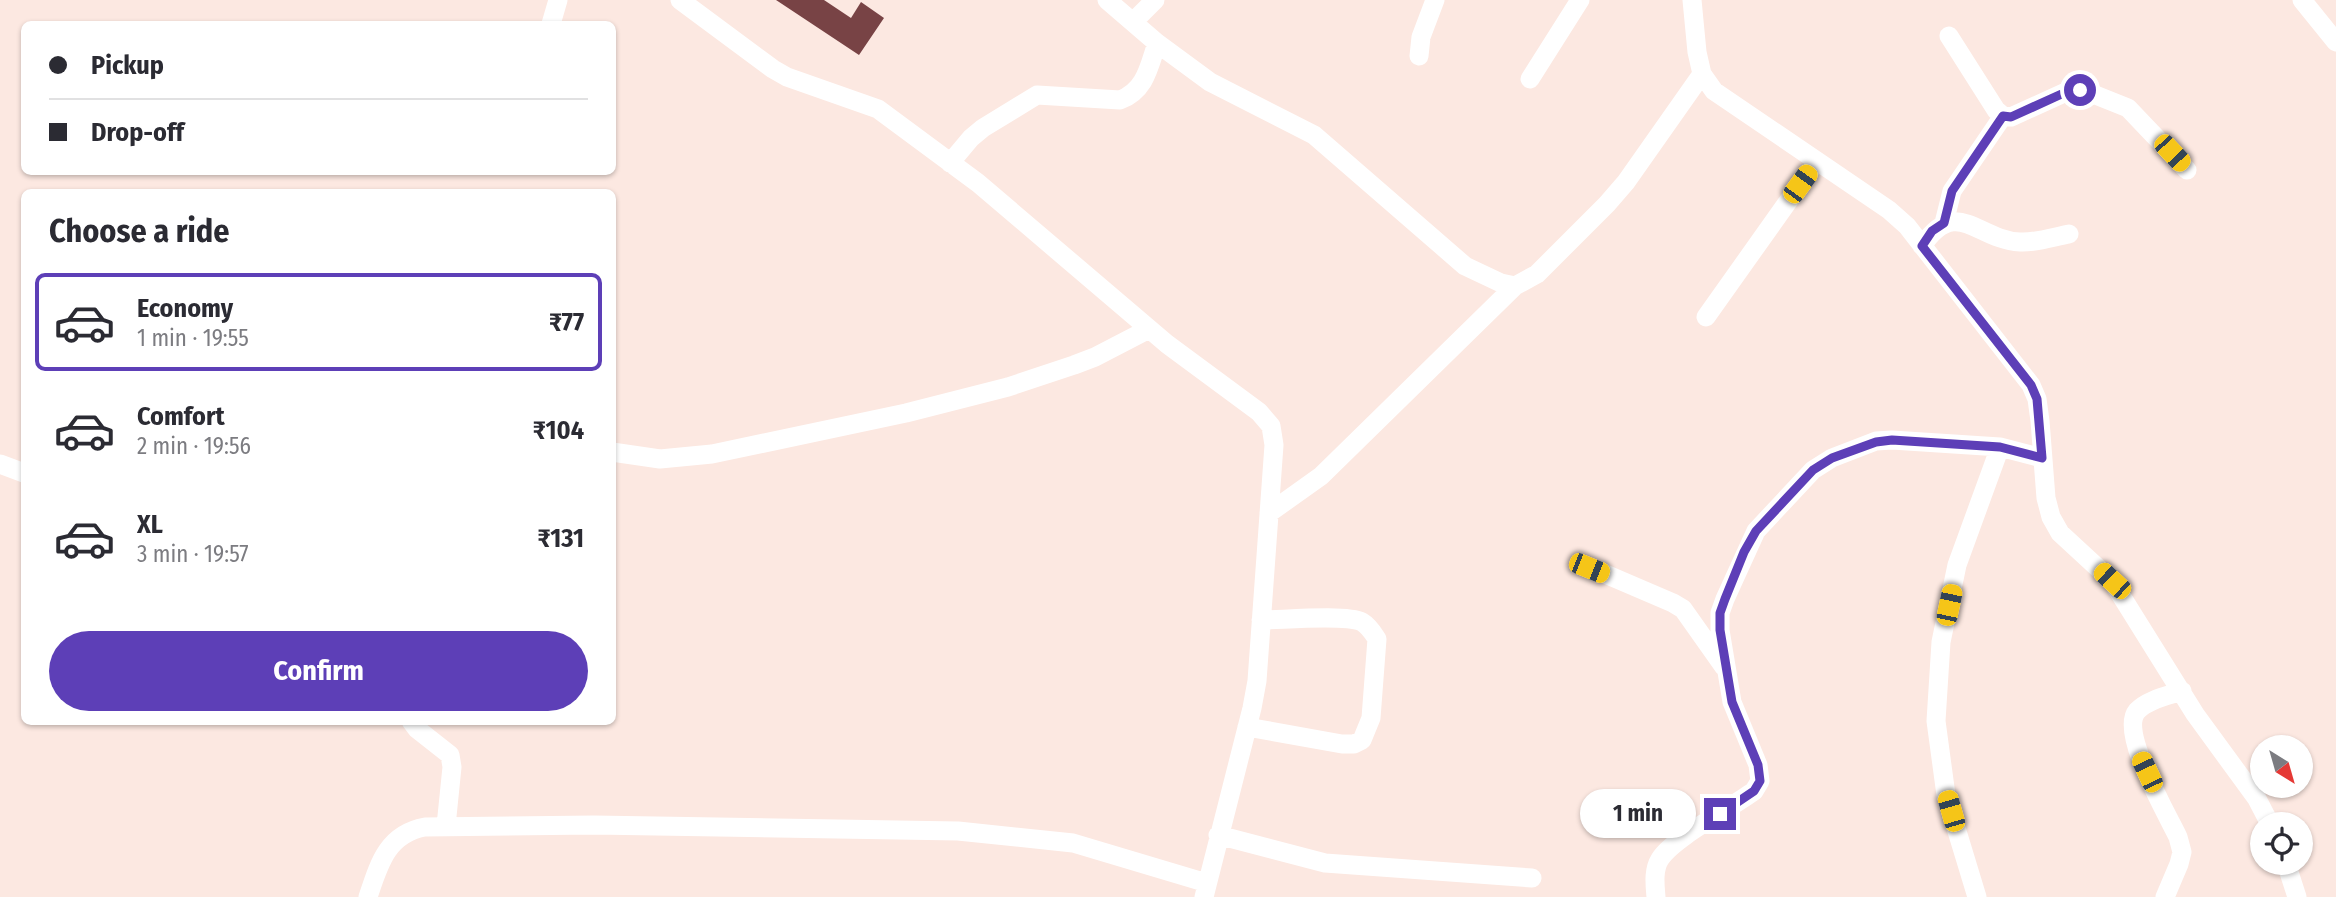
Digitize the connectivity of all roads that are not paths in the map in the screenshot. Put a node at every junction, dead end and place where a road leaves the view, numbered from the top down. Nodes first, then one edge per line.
1 (558, 0) edge
2 (680, 0) edge
3 (1107, 0) edge
4 (1154, 0) edge
5 (1435, 0) edge
6 (1580, 0) edge
7 (1692, 0) edge
8 (2302, 0) edge
9 (552, 21) edge
10 (1133, 22) junction
11 (1949, 36) dead end
12 (2336, 42) edge
13 (1157, 43) junction
14 (1419, 56) dead end
15 (1702, 75) junction
16 (1530, 79) dead end
17 (2003, 116) junction
18 (1816, 162) junction
19 (950, 163) junction
20 (2187, 170) dead end
21 (1944, 223) junction
22 (2069, 234) dead end
23 (1922, 246) junction
24 (1515, 286) junction
25 (1706, 317) dead end
26 (1149, 329) junction
27 (2000, 447) junction
28 (616, 453) edge
29 (2042, 458) junction
30 (0, 464) edge
31 (21, 472) edge
32 (1269, 513) junction
33 (1589, 568) dead end
34 (1720, 613) junction
35 (1690, 618) junction
36 (1261, 620) junction
37 (1727, 672) junction
38 (2182, 691) junction
39 (414, 725) edge
40 (1247, 727) junction
41 (2264, 812) edge
42 (446, 826) junction
43 (1219, 835) junction
44 (2290, 875) edge
45 (1532, 878) dead end
46 (1205, 890) edge
47 (369, 897) edge
48 (1657, 897) edge
49 (1977, 897) edge
50 (2165, 897) edge
51 (2297, 897) edge

1 - 9 street
2 - 19 street
3 - 10 street
4 - 10 street
5 - 14 street
6 - 16 street
7 - 15 street
8 - 12 street
10 - 13 street
11 - 17 street
13 - 19 street
13 - 24 street
15 - 18 street
15 - 24 street
17 - 20 street
17 - 21 street
18 - 23 street
18 - 25 street
19 - 26 street
21 - 22 street
21 - 23 street
23 - 29 street
24 - 32 street
26 - 28 street
26 - 32 street
27 - 29 street
27 - 34 street
27 - 49 street
29 - 38 street
30 - 31 street
32 - 36 street
33 - 35 street
34 - 35 street
34 - 37 street
35 - 37 street
36 - 40 street
36 - 40 street
37 - 48 street
38 - 41 street
38 - 50 street
39 - 42 street
40 - 43 street
42 - 46 street
42 - 47 street
43 - 45 street
43 - 46 street
44 - 51 street

